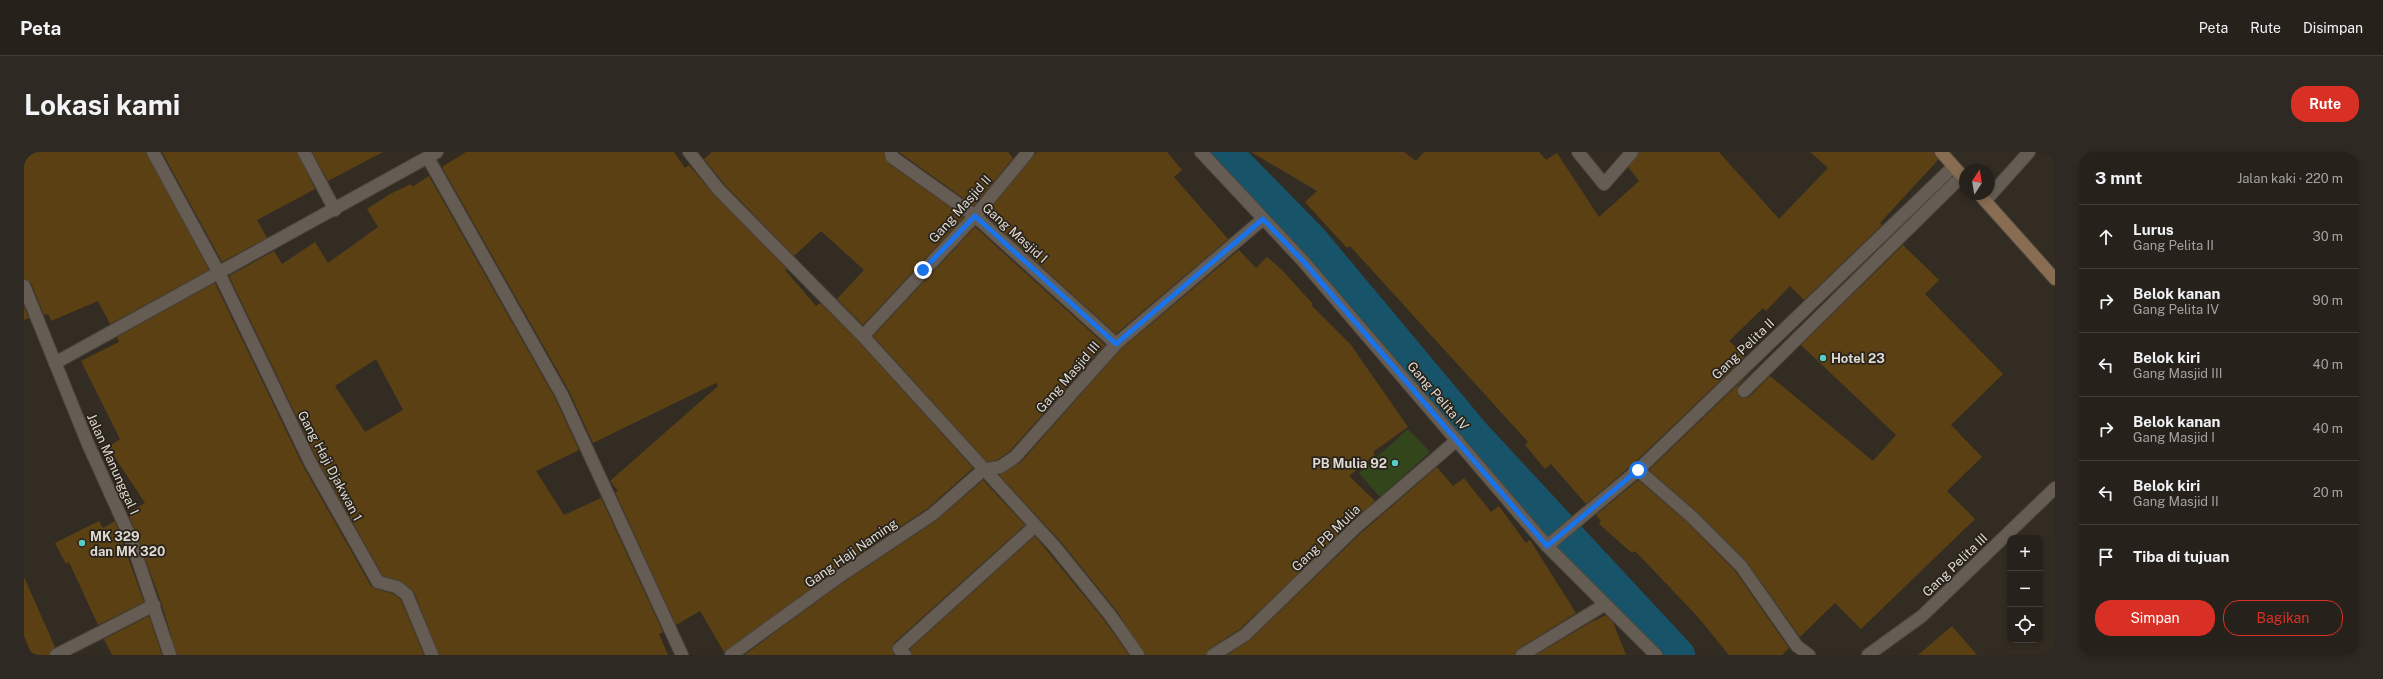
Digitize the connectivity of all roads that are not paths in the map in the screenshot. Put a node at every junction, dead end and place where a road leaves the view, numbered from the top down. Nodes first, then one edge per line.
1 (152, 152) edge
2 (304, 152) edge
3 (689, 152) edge
4 (891, 152) edge
5 (1028, 152) edge
6 (1201, 152) edge
7 (1578, 152) edge
8 (1632, 152) edge
9 (1941, 152) edge
10 (2029, 152) edge
11 (432, 155) edge
12 (1953, 167) junction
13 (1959, 173) edge
14 (1959, 183) edge
15 (1995, 185) edge
16 (1985, 200) edge
17 (335, 210) junction
18 (975, 216) junction
19 (1263, 219) junction
20 (219, 273) junction
21 (2055, 279) edge
22 (24, 286) edge
23 (862, 336) junction
24 (1116, 344) junction
25 (55, 363) junction
26 (1744, 390) dead end
27 (1457, 440) junction
28 (983, 470) junction
29 (1638, 470) junction
30 (2055, 488) edge
31 (1034, 527) junction
32 (1551, 543) junction
33 (154, 605) junction
34 (1604, 605) junction
35 (56, 655) edge
36 (170, 655) edge
37 (432, 655) edge
38 (682, 655) edge
39 (731, 655) edge
40 (905, 655) edge
41 (1138, 655) edge
42 (1213, 655) edge
43 (1522, 655) edge
44 (1656, 655) edge
45 (1809, 655) edge
46 (1868, 655) edge

1 - 20 street, Gang Haji Djakwan 1
2 - 17 street
3 - 23 street
4 - 18 street, Gang Masjid I
5 - 18 street, Gang Masjid II
6 - 19 street, Gang Pelita IV
7 - 8 street
9 - 12 main road
10 - 15 street
11 - 17 street
11 - 38 street
12 - 13 main road
12 - 29 street, Gang Pelita II
14 - 26 street
16 - 21 main road
17 - 20 street
18 - 23 street, Gang Masjid II
18 - 24 street, Gang Masjid I
19 - 24 street, Gang Masjid III
19 - 27 street, Gang Pelita IV
20 - 25 street
20 - 37 street, Gang Haji Djakwan 1
22 - 25 street, Jalan Manunggal I
23 - 28 street
24 - 28 street, Gang Masjid III
25 - 33 street, Jalan Manunggal I
27 - 32 street, Gang Pelita IV
27 - 42 street, Gang PB Mulia
28 - 31 street
28 - 39 street, Gang Haji Naming
29 - 32 street, Gang Pelita II
29 - 45 street
30 - 46 street, Gang Pelita III
31 - 40 street
31 - 41 street
32 - 34 street, Gang Pelita IV
33 - 35 street
33 - 36 street, Jalan Manunggal I
34 - 43 street
34 - 44 street, Gang Pelita IV

